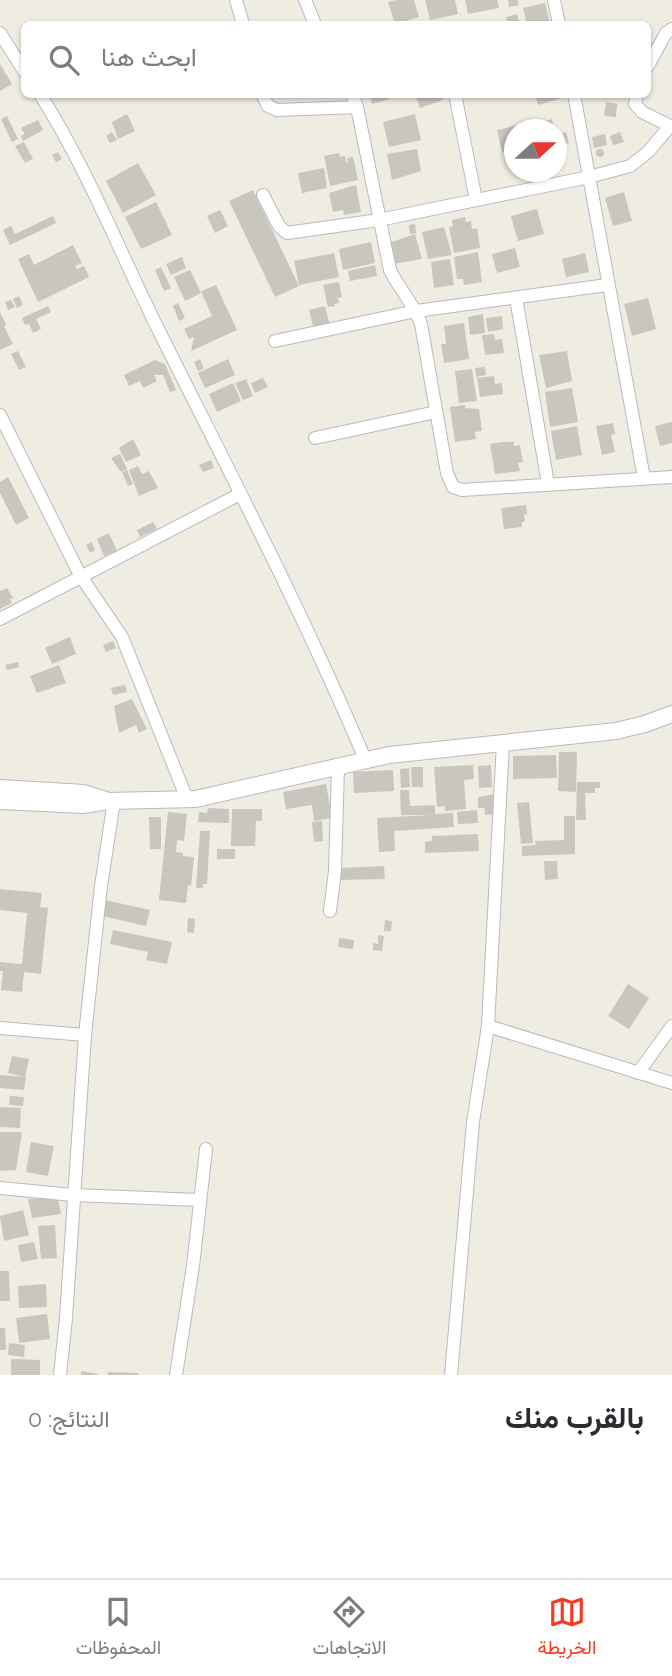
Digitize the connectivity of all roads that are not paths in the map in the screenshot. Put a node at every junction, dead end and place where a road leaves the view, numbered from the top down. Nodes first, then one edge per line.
1 (236, 0) edge
2 (305, 0) edge
3 (554, 0) edge
4 (242, 21) edge
5 (314, 21) edge
6 (558, 21) edge
7 (672, 29) edge
8 (0, 33) edge
9 (651, 60) edge
10 (21, 66) edge
11 (42, 98) edge
12 (264, 98) edge
13 (354, 98) edge
14 (456, 98) edge
15 (574, 98) edge
16 (636, 98) edge
17 (357, 107) junction
18 (671, 127) edge
19 (589, 177) junction
20 (263, 195) dead end
21 (476, 200) junction
22 (379, 220) junction
23 (607, 285) junction
24 (516, 298) junction
25 (416, 311) junction
26 (275, 341) dead end
27 (436, 412) junction
28 (0, 415) edge
29 (315, 438) dead end
30 (672, 477) edge
31 (644, 478) junction
32 (548, 484) junction
33 (240, 494) junction
34 (80, 575) junction
35 (0, 619) edge
36 (672, 714) edge
37 (503, 743) junction
38 (366, 760) junction
39 (338, 767) junction
40 (0, 788) edge
41 (187, 800) junction
42 (0, 801) edge
43 (111, 801) junction
44 (330, 911) dead end
45 (488, 1026) junction
46 (672, 1026) edge
47 (0, 1028) edge
48 (85, 1035) junction
49 (638, 1073) junction
50 (672, 1083) edge
51 (206, 1149) dead end
52 (0, 1188) edge
53 (73, 1195) junction
54 (199, 1200) junction
55 (60, 1375) edge
56 (176, 1375) edge
57 (451, 1375) edge

1 - 4 street
2 - 5 street
3 - 6 street
7 - 9 street
8 - 10 street
11 - 33 street
12 - 17 street
13 - 17 street
14 - 21 street
15 - 19 street
16 - 18 street
17 - 22 street
18 - 19 street
19 - 21 street
19 - 23 street
20 - 22 street
21 - 22 street
22 - 25 street
23 - 24 street
23 - 31 street
24 - 25 street
24 - 32 street
25 - 26 street
25 - 27 street
27 - 29 street
27 - 32 street
28 - 34 street
30 - 31 street
31 - 32 street
33 - 34 street
33 - 38 street
34 - 35 street
34 - 41 street
36 - 37 street
37 - 38 street
37 - 45 street
38 - 39 street
39 - 41 street
39 - 44 street
40 - 43 street
41 - 43 street
42 - 43 street
43 - 48 street
45 - 49 street
45 - 57 street
46 - 49 street
47 - 48 street
48 - 53 street
49 - 50 street
51 - 54 street
52 - 53 street
53 - 54 street
53 - 55 street
54 - 56 street

